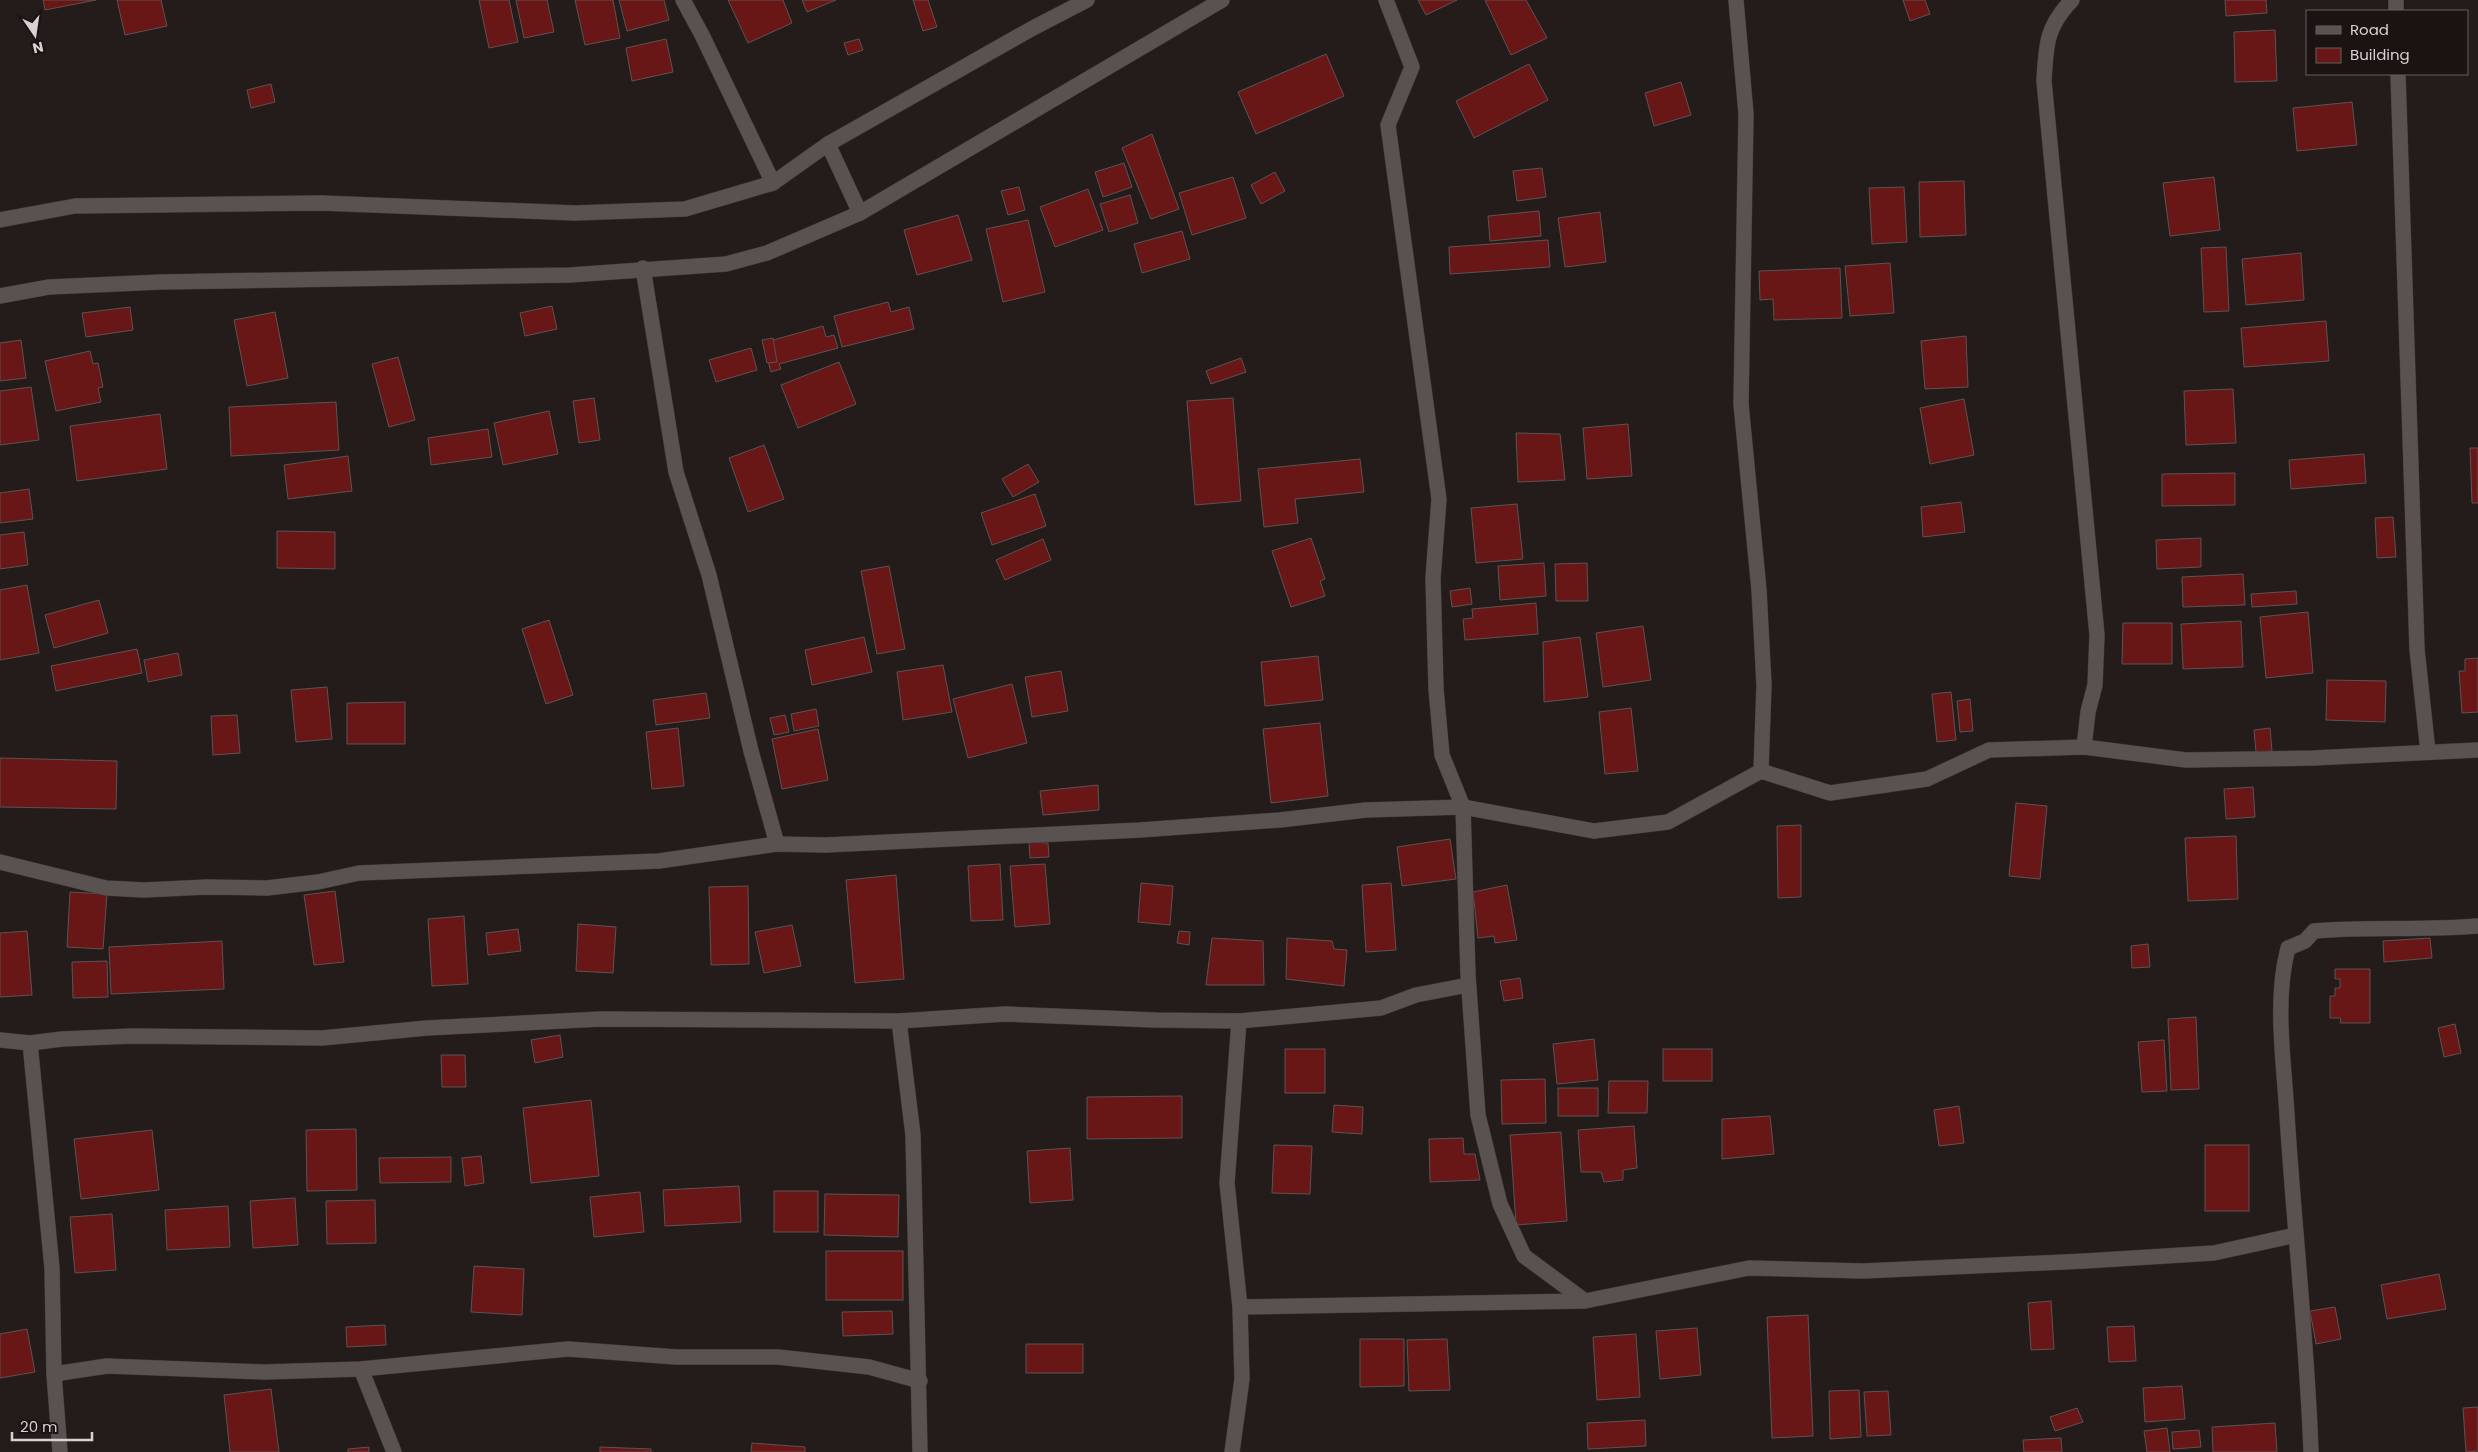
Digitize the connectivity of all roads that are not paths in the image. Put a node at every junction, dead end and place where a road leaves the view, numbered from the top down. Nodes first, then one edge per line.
1 (683, 0) edge
2 (1087, 0) edge
3 (1222, 0) edge
4 (1386, 0) edge
5 (1736, 0) edge
6 (2072, 0) edge
7 (2398, 75) edge
8 (828, 144) junction
9 (773, 183) junction
10 (860, 213) junction
11 (0, 220) edge
12 (643, 268) junction
13 (0, 296) edge
14 (2084, 747) junction
15 (2478, 750) edge
16 (2428, 752) junction
17 (1761, 771) junction
18 (1463, 807) junction
19 (777, 844) junction
20 (0, 862) edge
21 (2478, 926) edge
22 (1468, 985) junction
23 (1239, 1020) junction
24 (899, 1021) junction
25 (0, 1040) edge
26 (30, 1043) junction
27 (2296, 1235) junction
28 (1585, 1301) junction
29 (1240, 1307) junction
30 (361, 1369) junction
31 (54, 1374) junction
32 (920, 1381) junction
33 (60, 1452) edge
34 (394, 1452) edge
35 (920, 1452) edge
36 (1232, 1452) edge
37 (2311, 1452) edge

1 - 9 street
2 - 8 street
3 - 10 street
4 - 18 street
5 - 17 street
6 - 14 street
7 - 16 street
8 - 9 street
8 - 10 street
9 - 11 street
10 - 12 street
12 - 13 street
12 - 19 street
14 - 16 street
14 - 17 street
15 - 16 street
17 - 18 street
18 - 19 street
18 - 22 street
19 - 20 street
21 - 27 street
22 - 23 street
22 - 28 street
23 - 24 street
23 - 29 street
24 - 26 street
24 - 32 street
25 - 26 street
26 - 31 street
27 - 28 street
27 - 37 street
28 - 29 street
29 - 36 street
30 - 31 street
30 - 32 street
30 - 34 street
31 - 33 street
32 - 35 street

